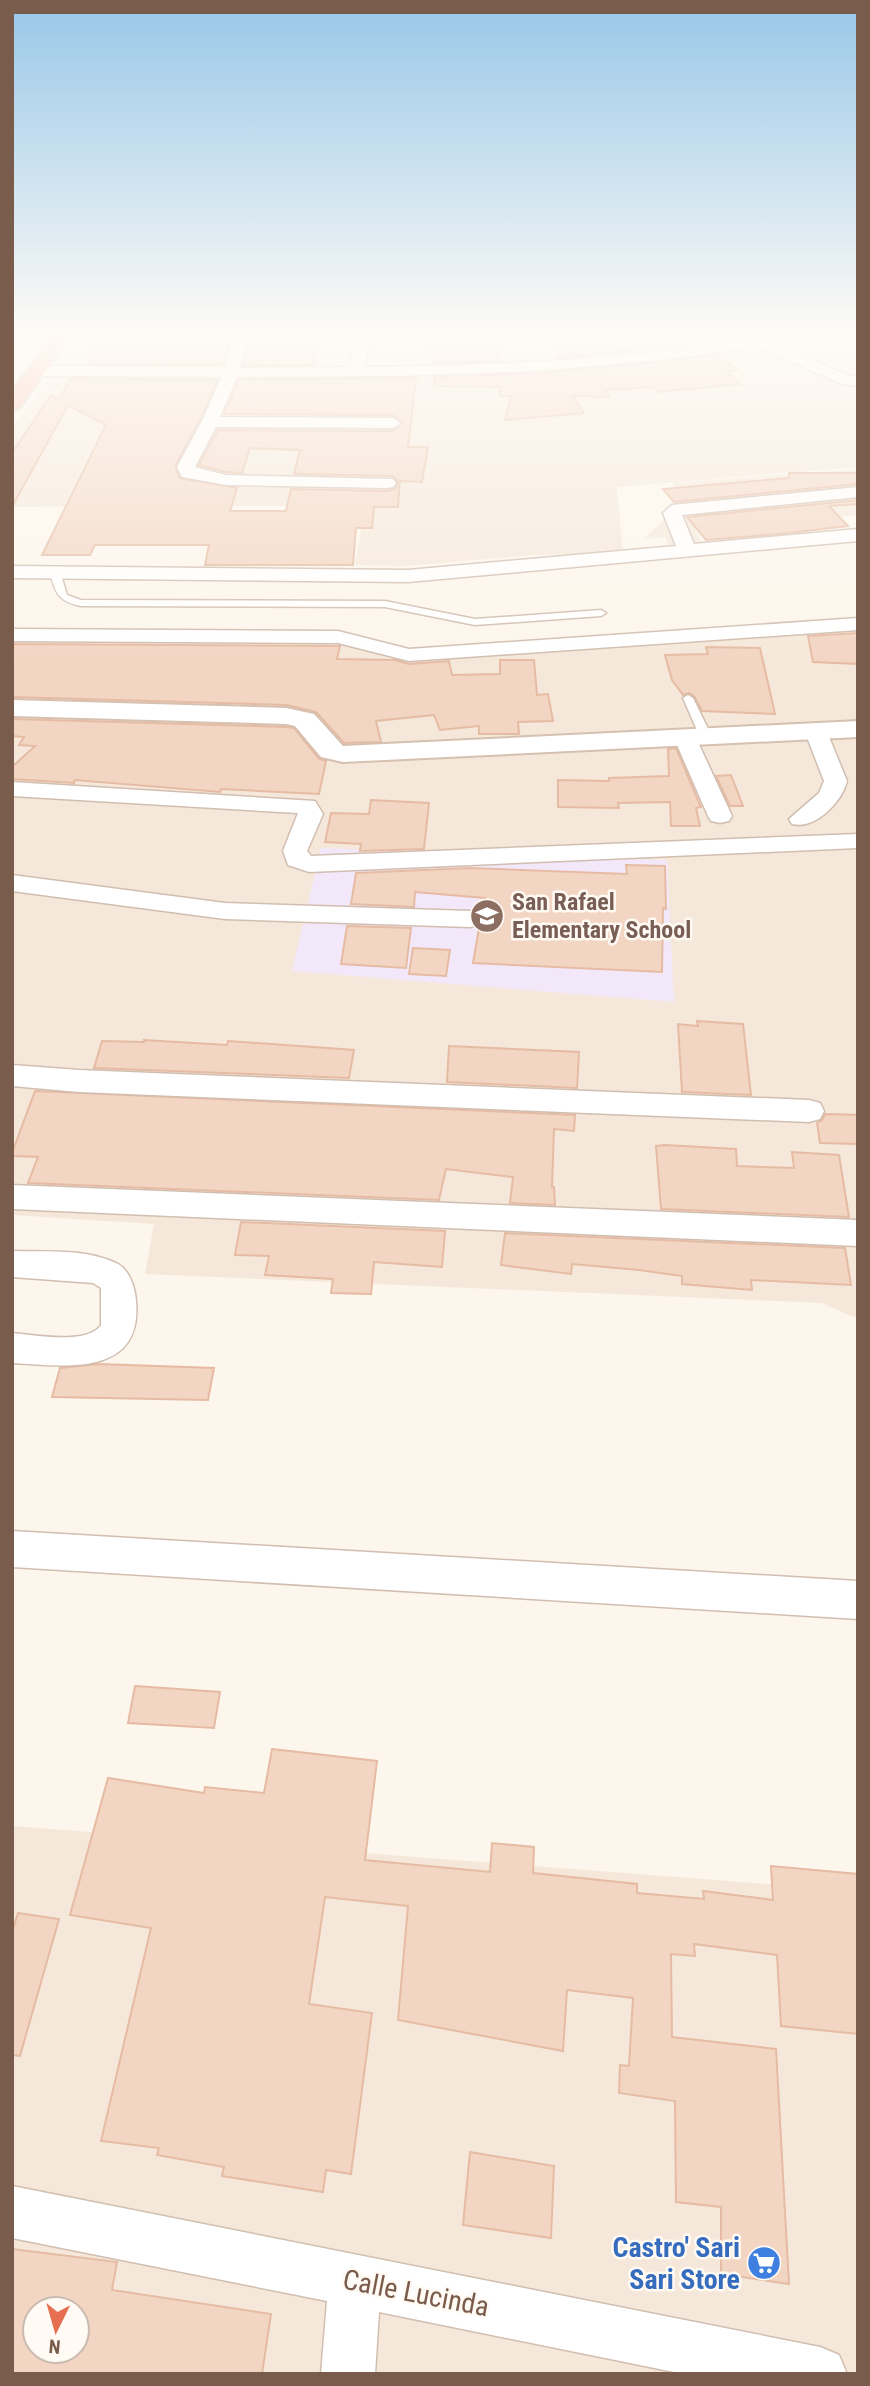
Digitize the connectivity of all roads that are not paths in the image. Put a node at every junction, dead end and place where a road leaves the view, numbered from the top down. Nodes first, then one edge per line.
1 (201, 440) edge
2 (387, 483) dead end
3 (858, 492) edge
4 (676, 527) junction
5 (858, 535) edge
6 (687, 552) junction
7 (665, 554) junction
8 (12, 572) edge
9 (55, 572) junction
10 (601, 613) dead end
11 (858, 624) edge
12 (12, 635) edge
13 (688, 698) dead end
14 (12, 708) edge
15 (858, 729) edge
16 (816, 732) junction
17 (696, 737) junction
18 (12, 789) edge
19 (719, 816) dead end
20 (802, 819) dead end
21 (858, 841) edge
22 (12, 883) edge
23 (470, 919) dead end
24 (12, 1075) edge
25 (808, 1111) dead end
26 (12, 1197) edge
27 (858, 1233) edge
28 (12, 1264) edge
29 (12, 1348) edge
30 (12, 1549) edge
31 (858, 1600) edge
32 (12, 2212) edge
33 (355, 2280) junction
34 (792, 2370) edge
35 (348, 2374) edge

1 - 2 street
3 - 4 street
4 - 6 street
4 - 7 street
5 - 6 street
6 - 7 street
7 - 9 street
8 - 9 street
9 - 10 lane
11 - 12 street
13 - 17 lane
14 - 17 street
15 - 16 street
16 - 17 street
16 - 20 street
17 - 19 street
18 - 21 street
22 - 23 street
24 - 25 street
26 - 27 street
28 - 29 street
30 - 31 street
32 - 33 street, Calle Lucinda
33 - 34 street, Calle Lucinda
33 - 35 street

